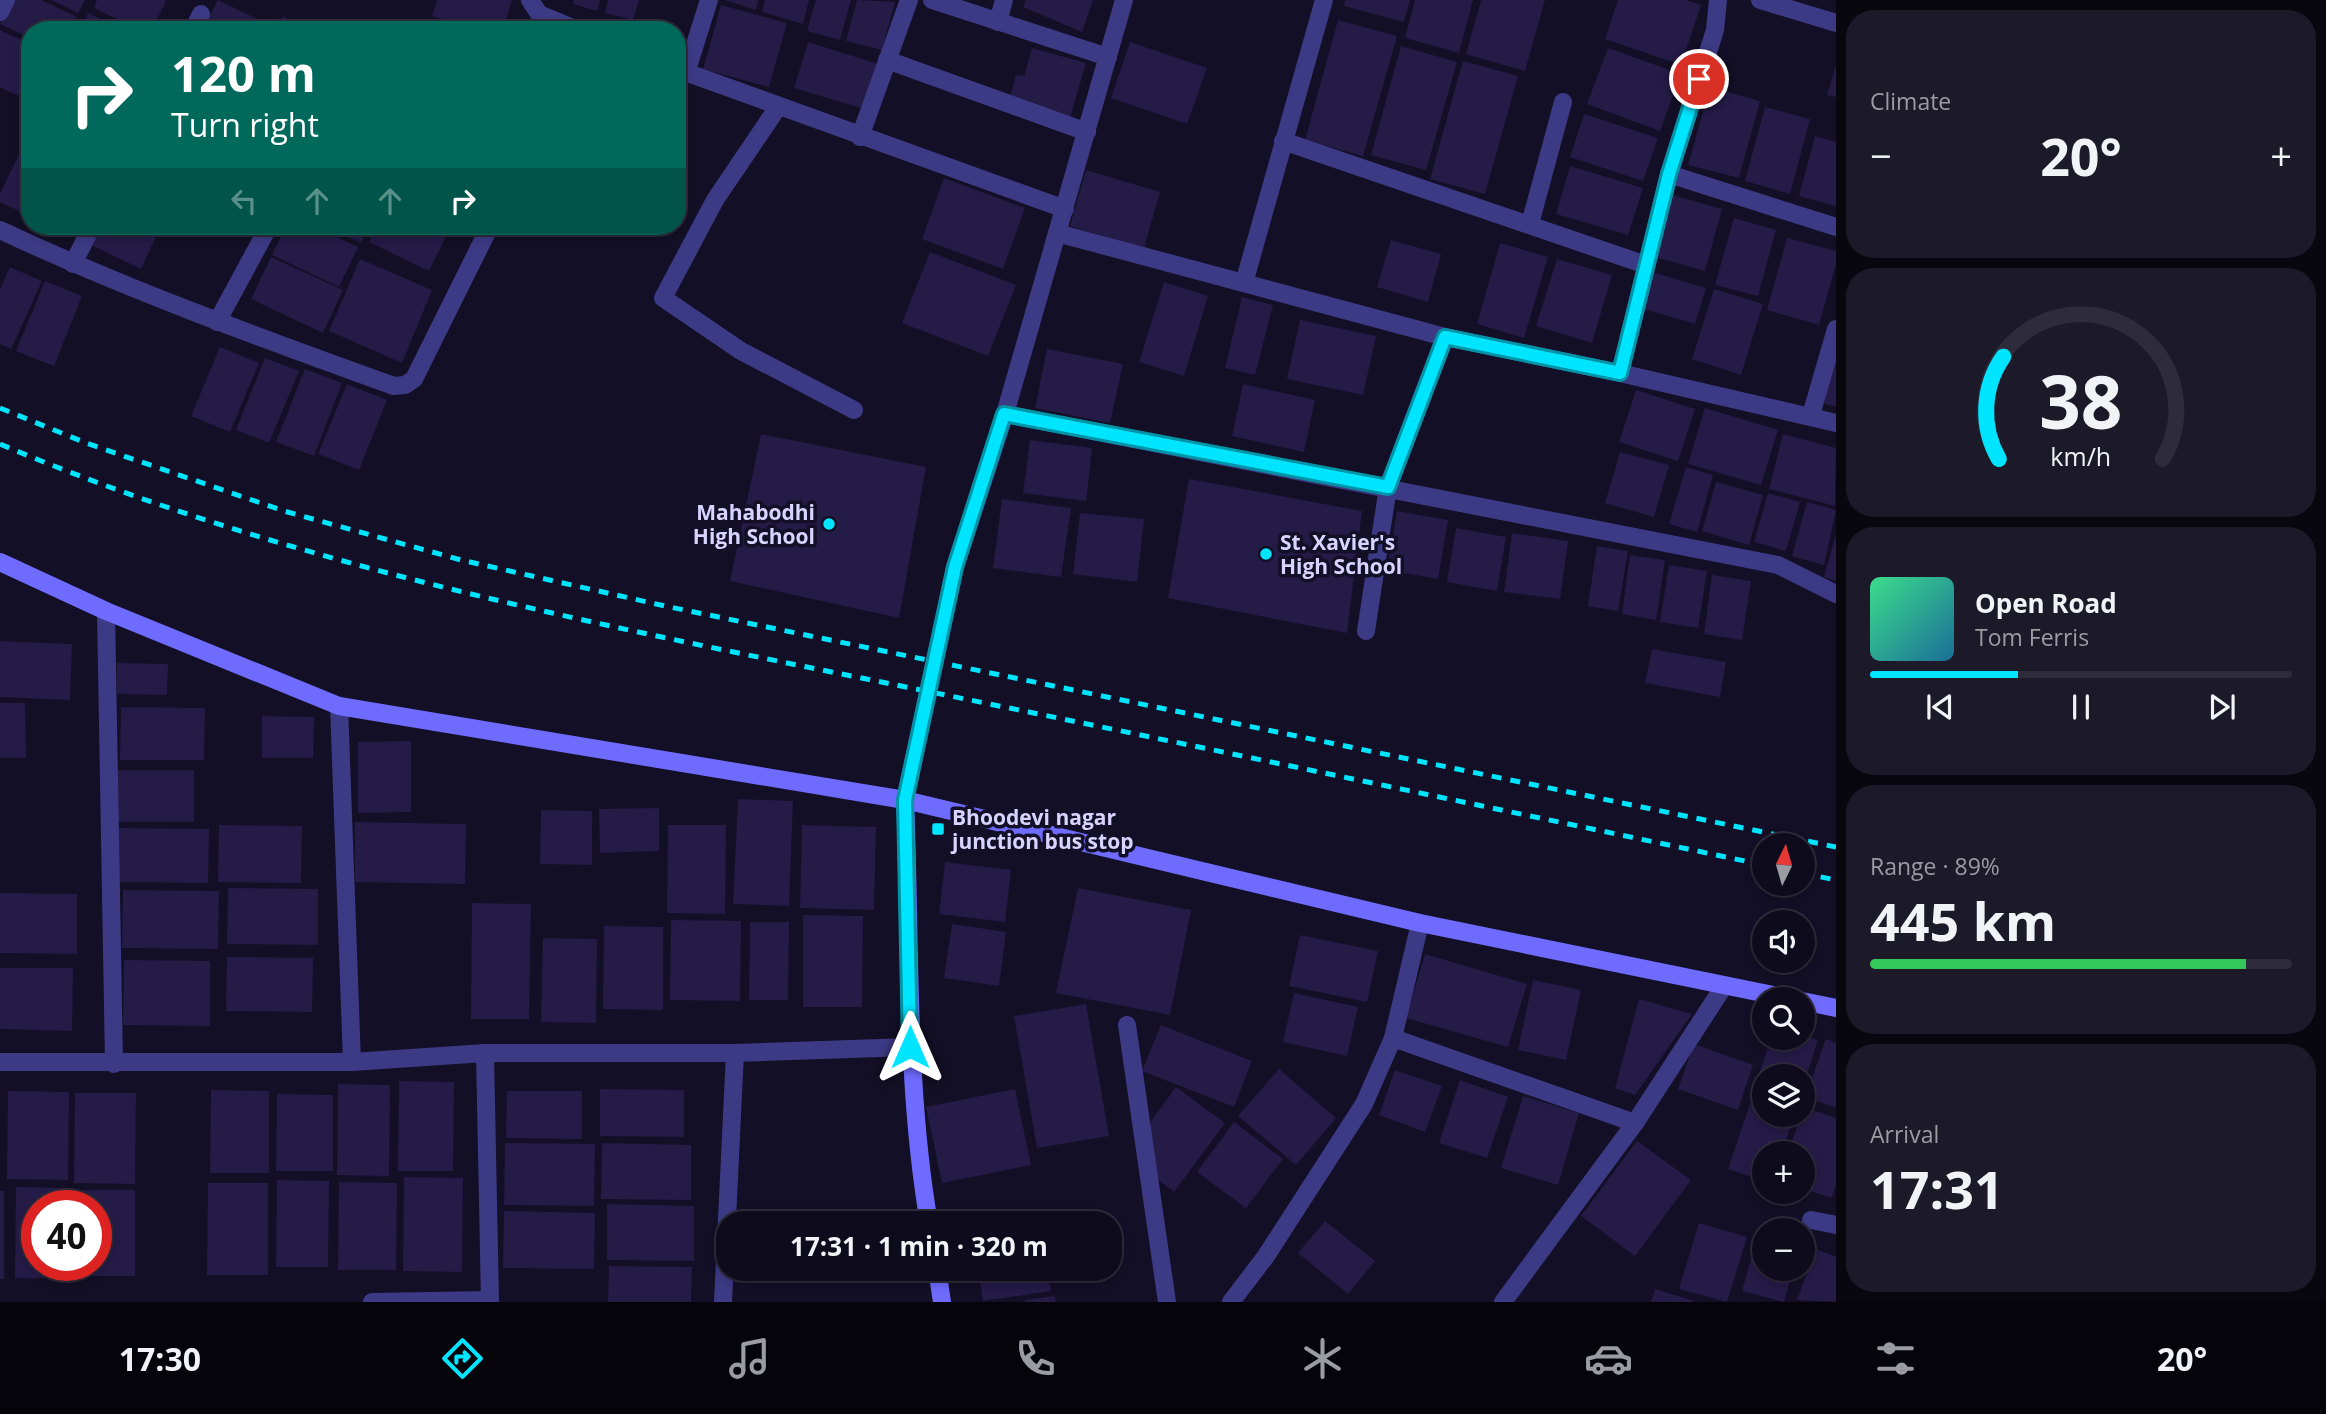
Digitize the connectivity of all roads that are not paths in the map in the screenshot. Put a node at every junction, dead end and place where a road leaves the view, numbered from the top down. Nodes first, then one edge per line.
1 (6, 0) edge
2 (530, 0) edge
3 (709, 0) edge
4 (909, 0) edge
5 (932, 0) edge
6 (1004, 0) edge
7 (1124, 0) edge
8 (1324, 0) edge
9 (1718, 0) edge
10 (1760, 0) edge
11 (0, 12) edge
12 (556, 21) edge
13 (998, 22) junction
14 (1836, 23) edge
15 (1108, 57) junction
16 (686, 60) edge
17 (887, 60) junction
18 (686, 72) edge
19 (1563, 102) dead end
20 (778, 107) junction
21 (1087, 132) junction
22 (860, 136) junction
23 (1283, 141) junction
24 (1669, 174) junction
25 (1065, 209) junction
26 (1530, 224) junction
27 (1836, 227) edge
28 (0, 230) edge
29 (1057, 233) junction
30 (88, 235) edge
31 (264, 235) edge
32 (486, 235) edge
33 (73, 264) junction
34 (1646, 265) junction
35 (1244, 283) junction
36 (217, 322) junction
37 (1836, 329) edge
38 (1445, 337) junction
39 (1620, 373) junction
40 (854, 410) dead end
41 (1004, 414) junction
42 (1811, 415) junction
43 (1836, 424) edge
44 (1388, 487) junction
45 (0, 562) edge
46 (1836, 594) edge
47 (106, 611) junction
48 (1366, 631) dead end
49 (339, 706) junction
50 (905, 800) junction
51 (1420, 923) junction
52 (1724, 986) junction
53 (1752, 991) edge
54 (1815, 1004) edge
55 (1836, 1008) edge
56 (1127, 1025) dead end
57 (1393, 1038) junction
58 (910, 1047) junction
59 (485, 1053) junction
60 (735, 1054) junction
61 (0, 1062) edge
62 (352, 1062) junction
63 (114, 1064) junction
64 (1635, 1124) junction
65 (927, 1211) edge
66 (1815, 1221) edge
67 (1836, 1225) edge
68 (939, 1281) edge
69 (490, 1301) edge
70 (372, 1302) edge
71 (723, 1302) edge
72 (942, 1302) edge
73 (1167, 1302) edge
74 (1231, 1302) edge
75 (1503, 1302) edge

1 - 11 street
2 - 12 street
3 - 16 street
4 - 17 street
5 - 13 street
6 - 13 street
7 - 15 street
8 - 23 street
9 - 24 street
10 - 14 street
13 - 15 street
15 - 21 street
17 - 21 street
17 - 22 street
18 - 20 street
19 - 26 street
20 - 22 street
20 - 40 street
21 - 25 street
22 - 25 street
23 - 26 street
23 - 35 street
24 - 27 street
24 - 34 street
25 - 29 street
26 - 34 street
28 - 33 street
29 - 35 street
29 - 41 street
30 - 33 street
31 - 36 street
32 - 36 street
33 - 36 street
34 - 39 street
35 - 38 street
37 - 42 street
38 - 39 street
38 - 44 street
39 - 42 street
41 - 44 street
41 - 50 street
42 - 43 street
44 - 46 street
44 - 48 street
45 - 47 street
47 - 49 street
47 - 63 street
49 - 50 street
49 - 62 street
50 - 51 street
50 - 58 street
51 - 52 street
51 - 57 street
52 - 53 street
52 - 64 street
54 - 55 street
56 - 73 street
57 - 64 street
57 - 74 street
58 - 60 street
58 - 65 street
59 - 60 street
59 - 62 street
59 - 69 street
60 - 71 street
61 - 63 street
62 - 63 street
64 - 75 street
66 - 67 street
68 - 72 street
69 - 70 street

